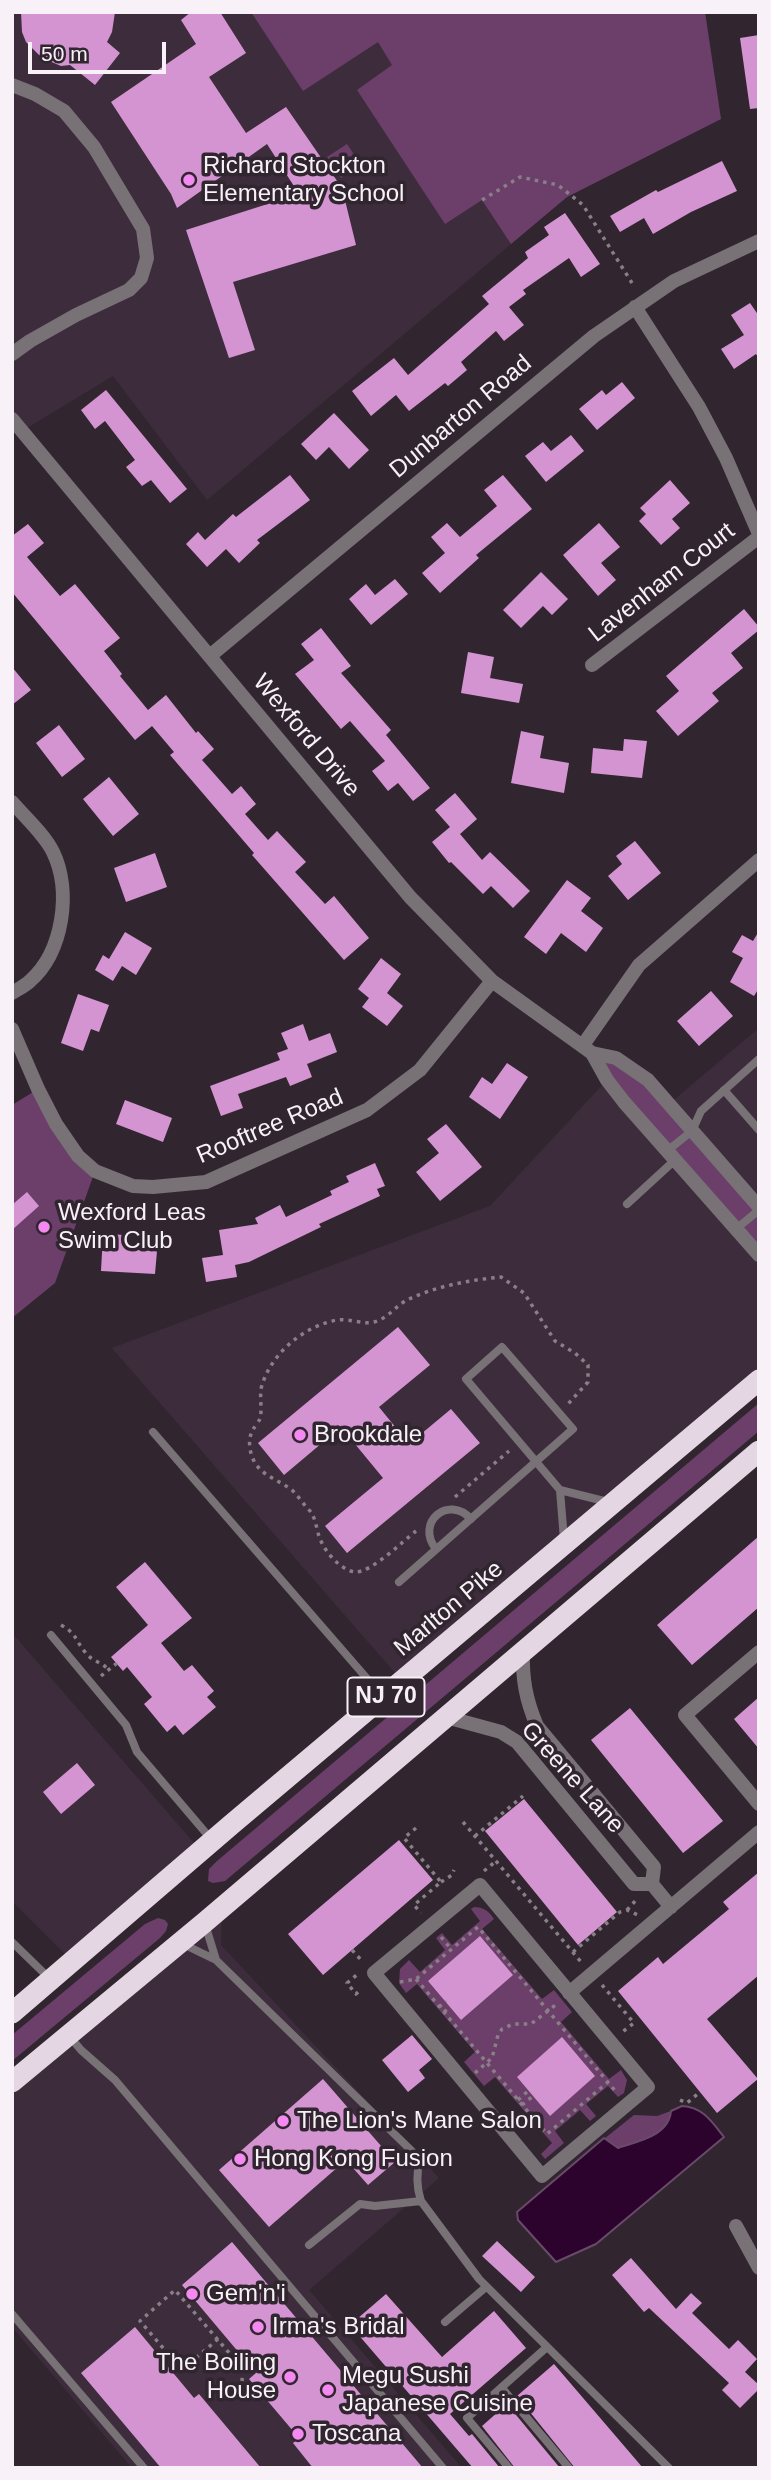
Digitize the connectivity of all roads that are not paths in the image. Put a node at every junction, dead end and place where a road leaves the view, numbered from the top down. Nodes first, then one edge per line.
1 (12, 85) edge
2 (759, 241) edge
3 (635, 307) junction
4 (12, 354) edge
5 (12, 419) edge
6 (17, 435) edge
7 (759, 535) edge
8 (211, 655) junction
9 (592, 665) dead end
10 (12, 802) edge
11 (759, 860) edge
12 (492, 981) junction
13 (12, 993) edge
14 (12, 1029) edge
15 (588, 1049) junction
16 (759, 1060) edge
17 (724, 1090) junction
18 (759, 1130) edge
19 (692, 1131) junction
20 (671, 1156) junction
21 (627, 1204) dead end
22 (759, 1208) edge
23 (736, 1229) junction
24 (759, 1255) edge
25 (759, 1380) edge
26 (153, 1432) dead end
27 (759, 1451) edge
28 (537, 1460) junction
29 (560, 1490) junction
30 (614, 1504) junction
31 (471, 1518) junction
32 (564, 1546) junction
33 (436, 1549) junction
34 (399, 1582) dead end
35 (51, 1635) dead end
36 (523, 1651) junction
37 (759, 1653) edge
38 (384, 1698) junction
39 (446, 1717) junction
40 (759, 1804) edge
41 (759, 1832) edge
42 (212, 1841) junction
43 (652, 1884) junction
44 (671, 1907) junction
45 (205, 1923) junction
46 (12, 1942) edge
47 (181, 1943) junction
48 (216, 1960) junction
49 (51, 1980) junction
50 (566, 1996) junction
51 (12, 2013) edge
52 (69, 2035) junction
53 (12, 2082) edge
54 (421, 2201) junction
55 (736, 2226) dead end
56 (309, 2245) dead end
57 (759, 2267) edge
58 (486, 2287) junction
59 (12, 2315) edge
60 (445, 2322) dead end
61 (547, 2347) junction
62 (502, 2388) junction
63 (144, 2468) edge
64 (443, 2468) edge
65 (509, 2468) edge
66 (569, 2468) edge
67 (668, 2468) edge

1 - 4 street
2 - 3 street, Dunbarton Road
3 - 7 street
3 - 8 street, Dunbarton Road
5 - 6 street, Wexford Drive
6 - 8 street, Wexford Drive
7 - 9 street, Lavenham Court
8 - 12 street, Wexford Drive
10 - 13 street
11 - 15 street
12 - 14 street, Rooftree Road
12 - 15 street, Wexford Drive
15 - 19 street, Wexford Drive
15 - 20 street, Wexford Drive
16 - 17 lane
17 - 18 lane
17 - 19 lane
19 - 20 lane
19 - 22 street, Wexford Drive
20 - 21 lane
20 - 23 street, Wexford Drive
22 - 23 lane
23 - 24 street, Wexford Drive
25 - 30 highway, Marlton Pike / NJ 70
26 - 38 lane
27 - 36 highway, NJ 70
28 - 28 lane
28 - 29 lane
28 - 31 lane
29 - 30 lane
29 - 32 lane
30 - 32 highway, Marlton Pike / NJ 70
31 - 33 lane
31 - 33 lane
32 - 38 highway, Marlton Pike / NJ 70
33 - 34 lane
35 - 42 lane
36 - 39 highway, NJ 70
36 - 43 street, Greene Lane
37 - 40 street
38 - 42 highway, Marlton Pike / NJ 70
39 - 43 street, Greene Lane
39 - 45 highway, NJ 70
41 - 44 street
42 - 49 highway, Marlton Pike / NJ 70
43 - 44 street, Greene Lane
44 - 50 street
45 - 47 highway, NJ 70
45 - 48 lane
46 - 49 lane
47 - 48 lane
47 - 52 highway, NJ 70
48 - 54 lane
49 - 51 highway, Marlton Pike / NJ 70
50 - 50 street
52 - 53 highway, NJ 70
52 - 64 lane
54 - 56 lane
54 - 58 lane
55 - 57 street
58 - 60 lane
58 - 61 lane
59 - 63 lane
61 - 62 lane
61 - 67 lane
62 - 65 lane
62 - 66 lane

